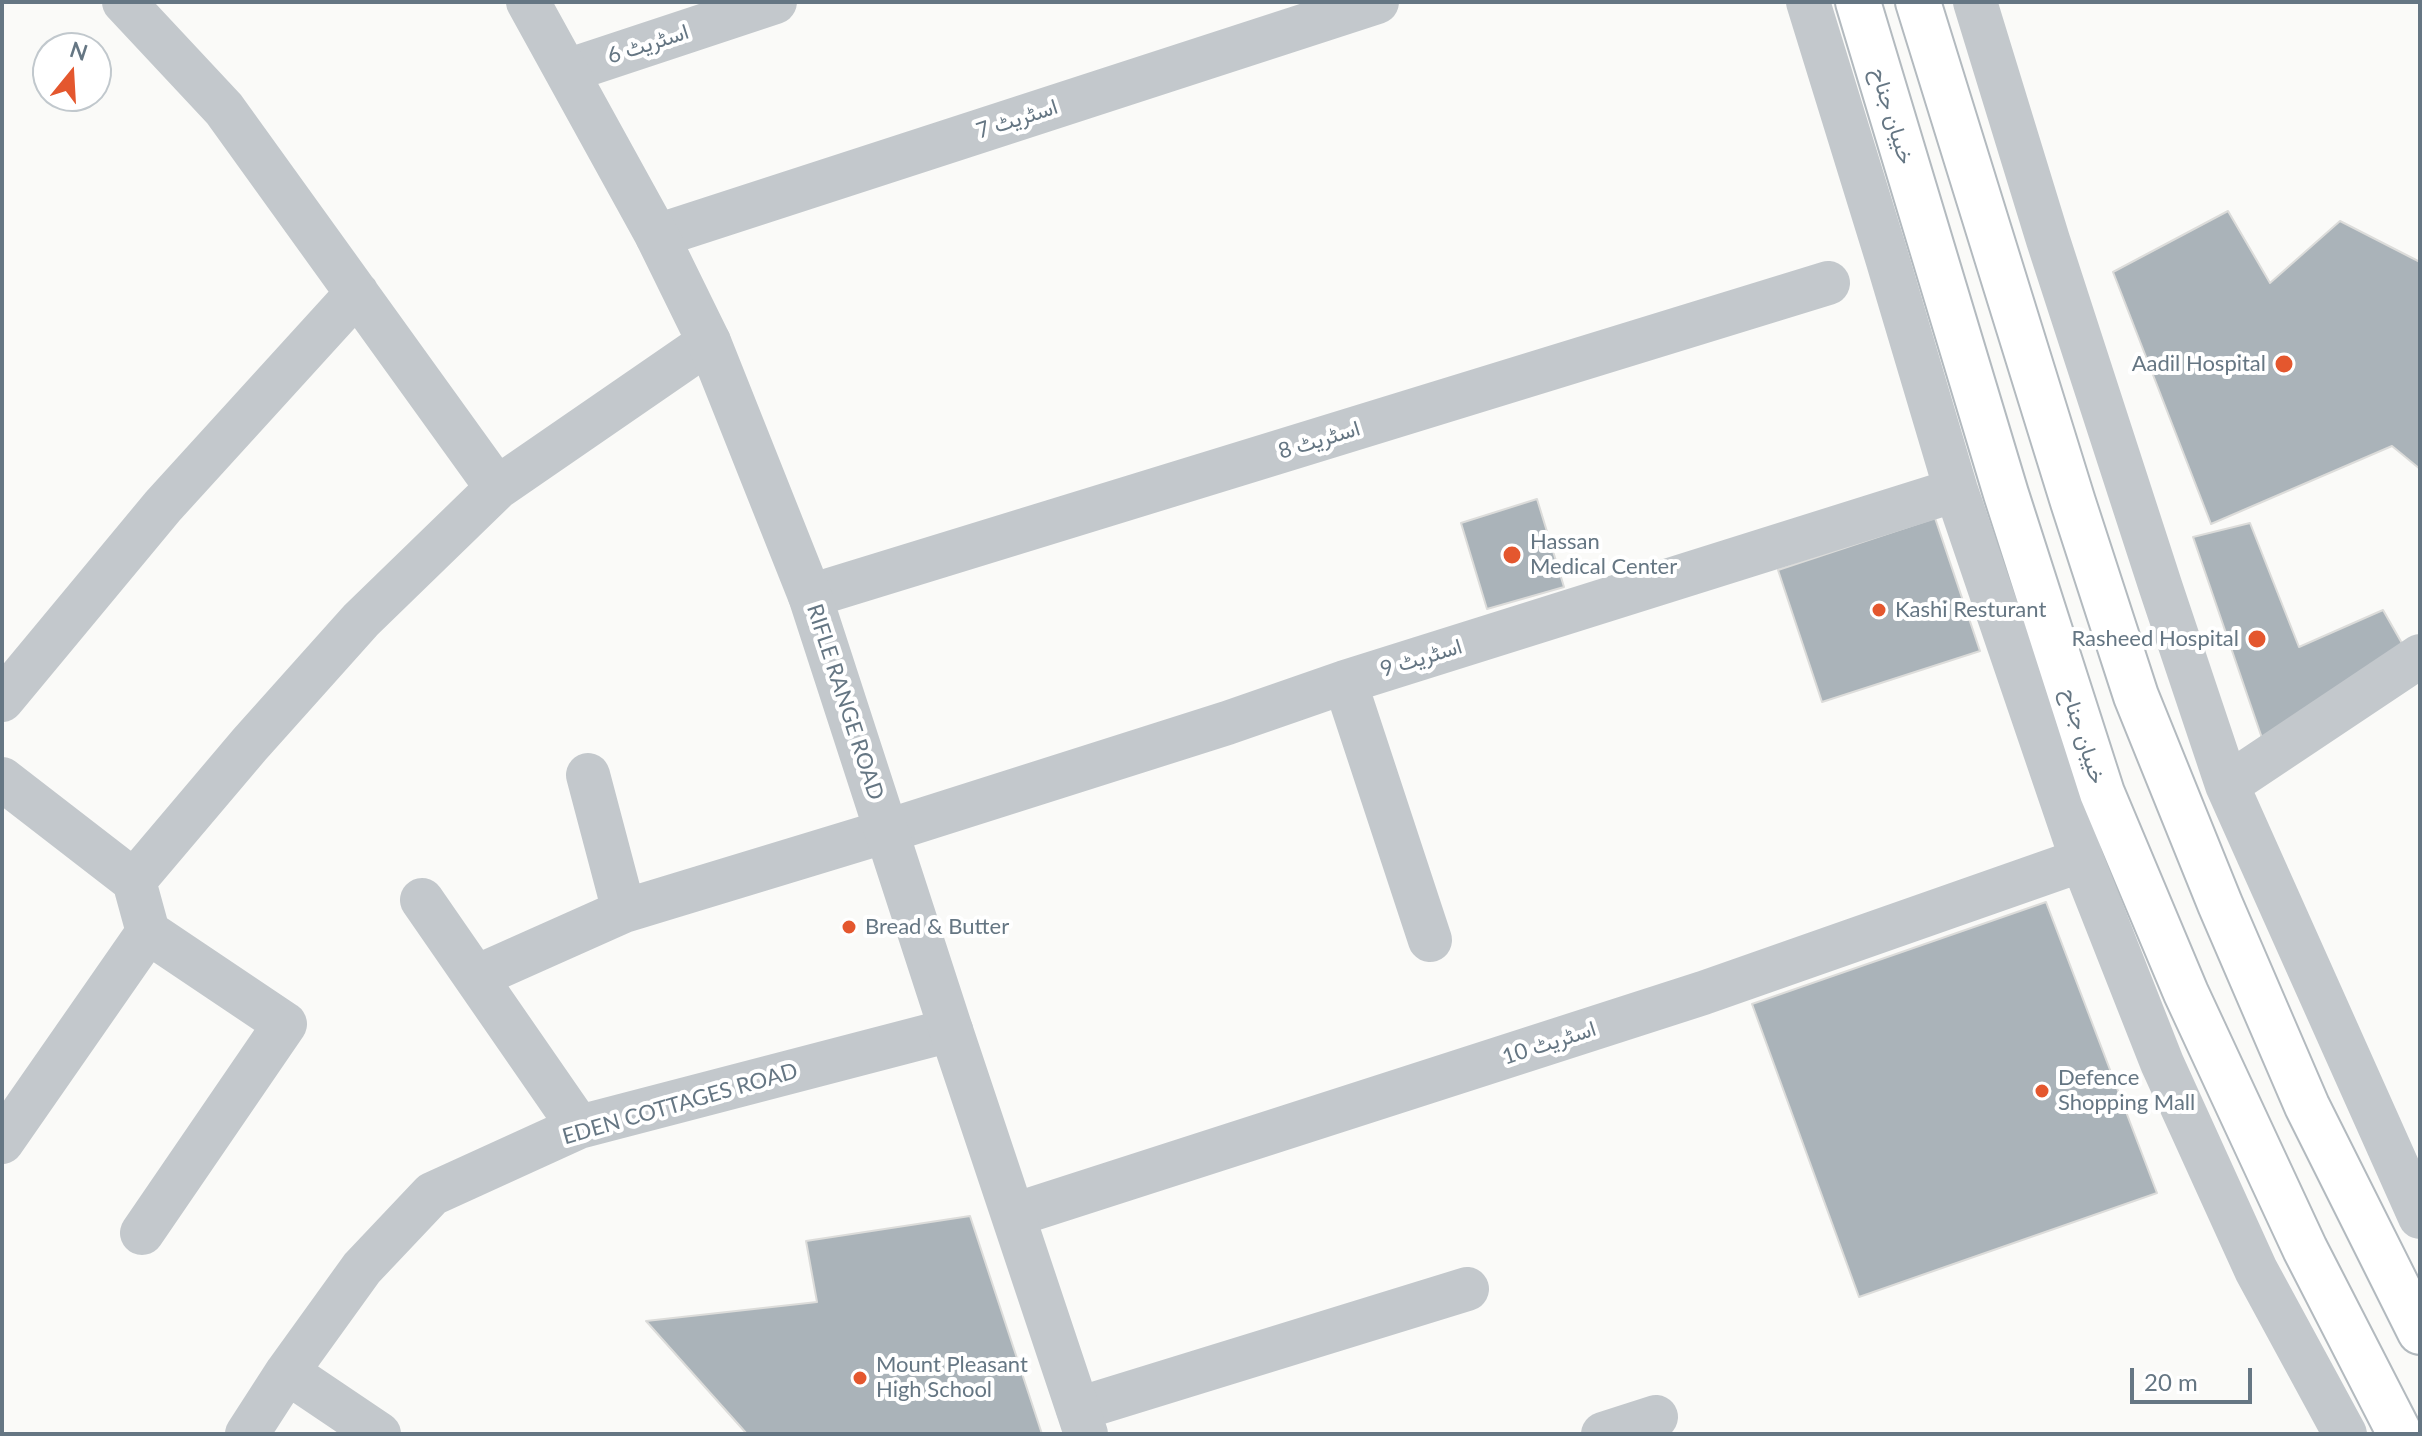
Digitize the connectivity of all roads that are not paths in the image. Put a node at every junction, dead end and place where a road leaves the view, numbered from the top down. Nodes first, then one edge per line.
1 (124, 2) edge
2 (528, 2) edge
3 (775, 2) edge
4 (1377, 2) edge
5 (1808, 2) edge
6 (1858, 2) edge
7 (1918, 2) edge
8 (1975, 2) edge
9 (567, 71) junction
10 (657, 236) junction
11 (1828, 283) dead end
12 (357, 293) junction
13 (709, 342) junction
14 (497, 488) junction
15 (1956, 490) junction
16 (810, 596) junction
17 (2420, 656) edge
18 (1345, 682) junction
19 (2, 700) edge
20 (588, 775) dead end
21 (2, 779) edge
22 (2227, 785) junction
23 (887, 831) junction
24 (2082, 860) junction
25 (134, 881) junction
26 (422, 900) dead end
27 (624, 911) junction
28 (148, 932) junction
29 (1430, 940) dead end
30 (476, 977) junction
31 (951, 1030) junction
32 (579, 1127) junction
33 (2, 1142) edge
34 (2409, 1155) edge
35 (1014, 1215) junction
36 (2420, 1217) edge
37 (142, 1233) dead end
38 (1467, 1289) dead end
39 (2420, 1332) edge
40 (287, 1372) junction
41 (1656, 1417) dead end
42 (1082, 1422) edge
43 (247, 1434) edge
44 (379, 1434) edge
45 (1603, 1434) edge
46 (2345, 1434) edge
47 (2400, 1434) edge

1 - 12 street
2 - 9 street, RIFLE RANGE ROAD
3 - 9 street, اسٹریٹ 6
4 - 10 street, اسٹریٹ 7
5 - 15 street
6 - 47 main road, خیبان جناح
7 - 39 main road
8 - 22 street
9 - 10 street, RIFLE RANGE ROAD
10 - 13 street, RIFLE RANGE ROAD
11 - 16 street, اسٹریٹ 8
12 - 14 street
12 - 19 street
13 - 14 street
13 - 16 street, RIFLE RANGE ROAD
14 - 25 street
15 - 18 street, اسٹریٹ 9
15 - 24 street
16 - 23 street, RIFLE RANGE ROAD
17 - 22 street
18 - 23 street, اسٹریٹ 9
18 - 29 street
20 - 27 street
21 - 25 street
22 - 34 street
23 - 27 street, اسٹریٹ 9
23 - 31 street, RIFLE RANGE ROAD
24 - 35 street, اسٹریٹ 10
24 - 46 street
25 - 28 street
26 - 30 street
27 - 30 street, اسٹریٹ 9
28 - 33 street
28 - 37 street
30 - 32 street
31 - 32 street, EDEN COTTAGES ROAD
31 - 35 street, RIFLE RANGE ROAD
32 - 40 street, EDEN COTTAGES ROAD
34 - 36 street
35 - 42 street, RIFLE RANGE ROAD
38 - 42 street
40 - 43 street, EDEN COTTAGES ROAD
40 - 44 street
41 - 45 street

